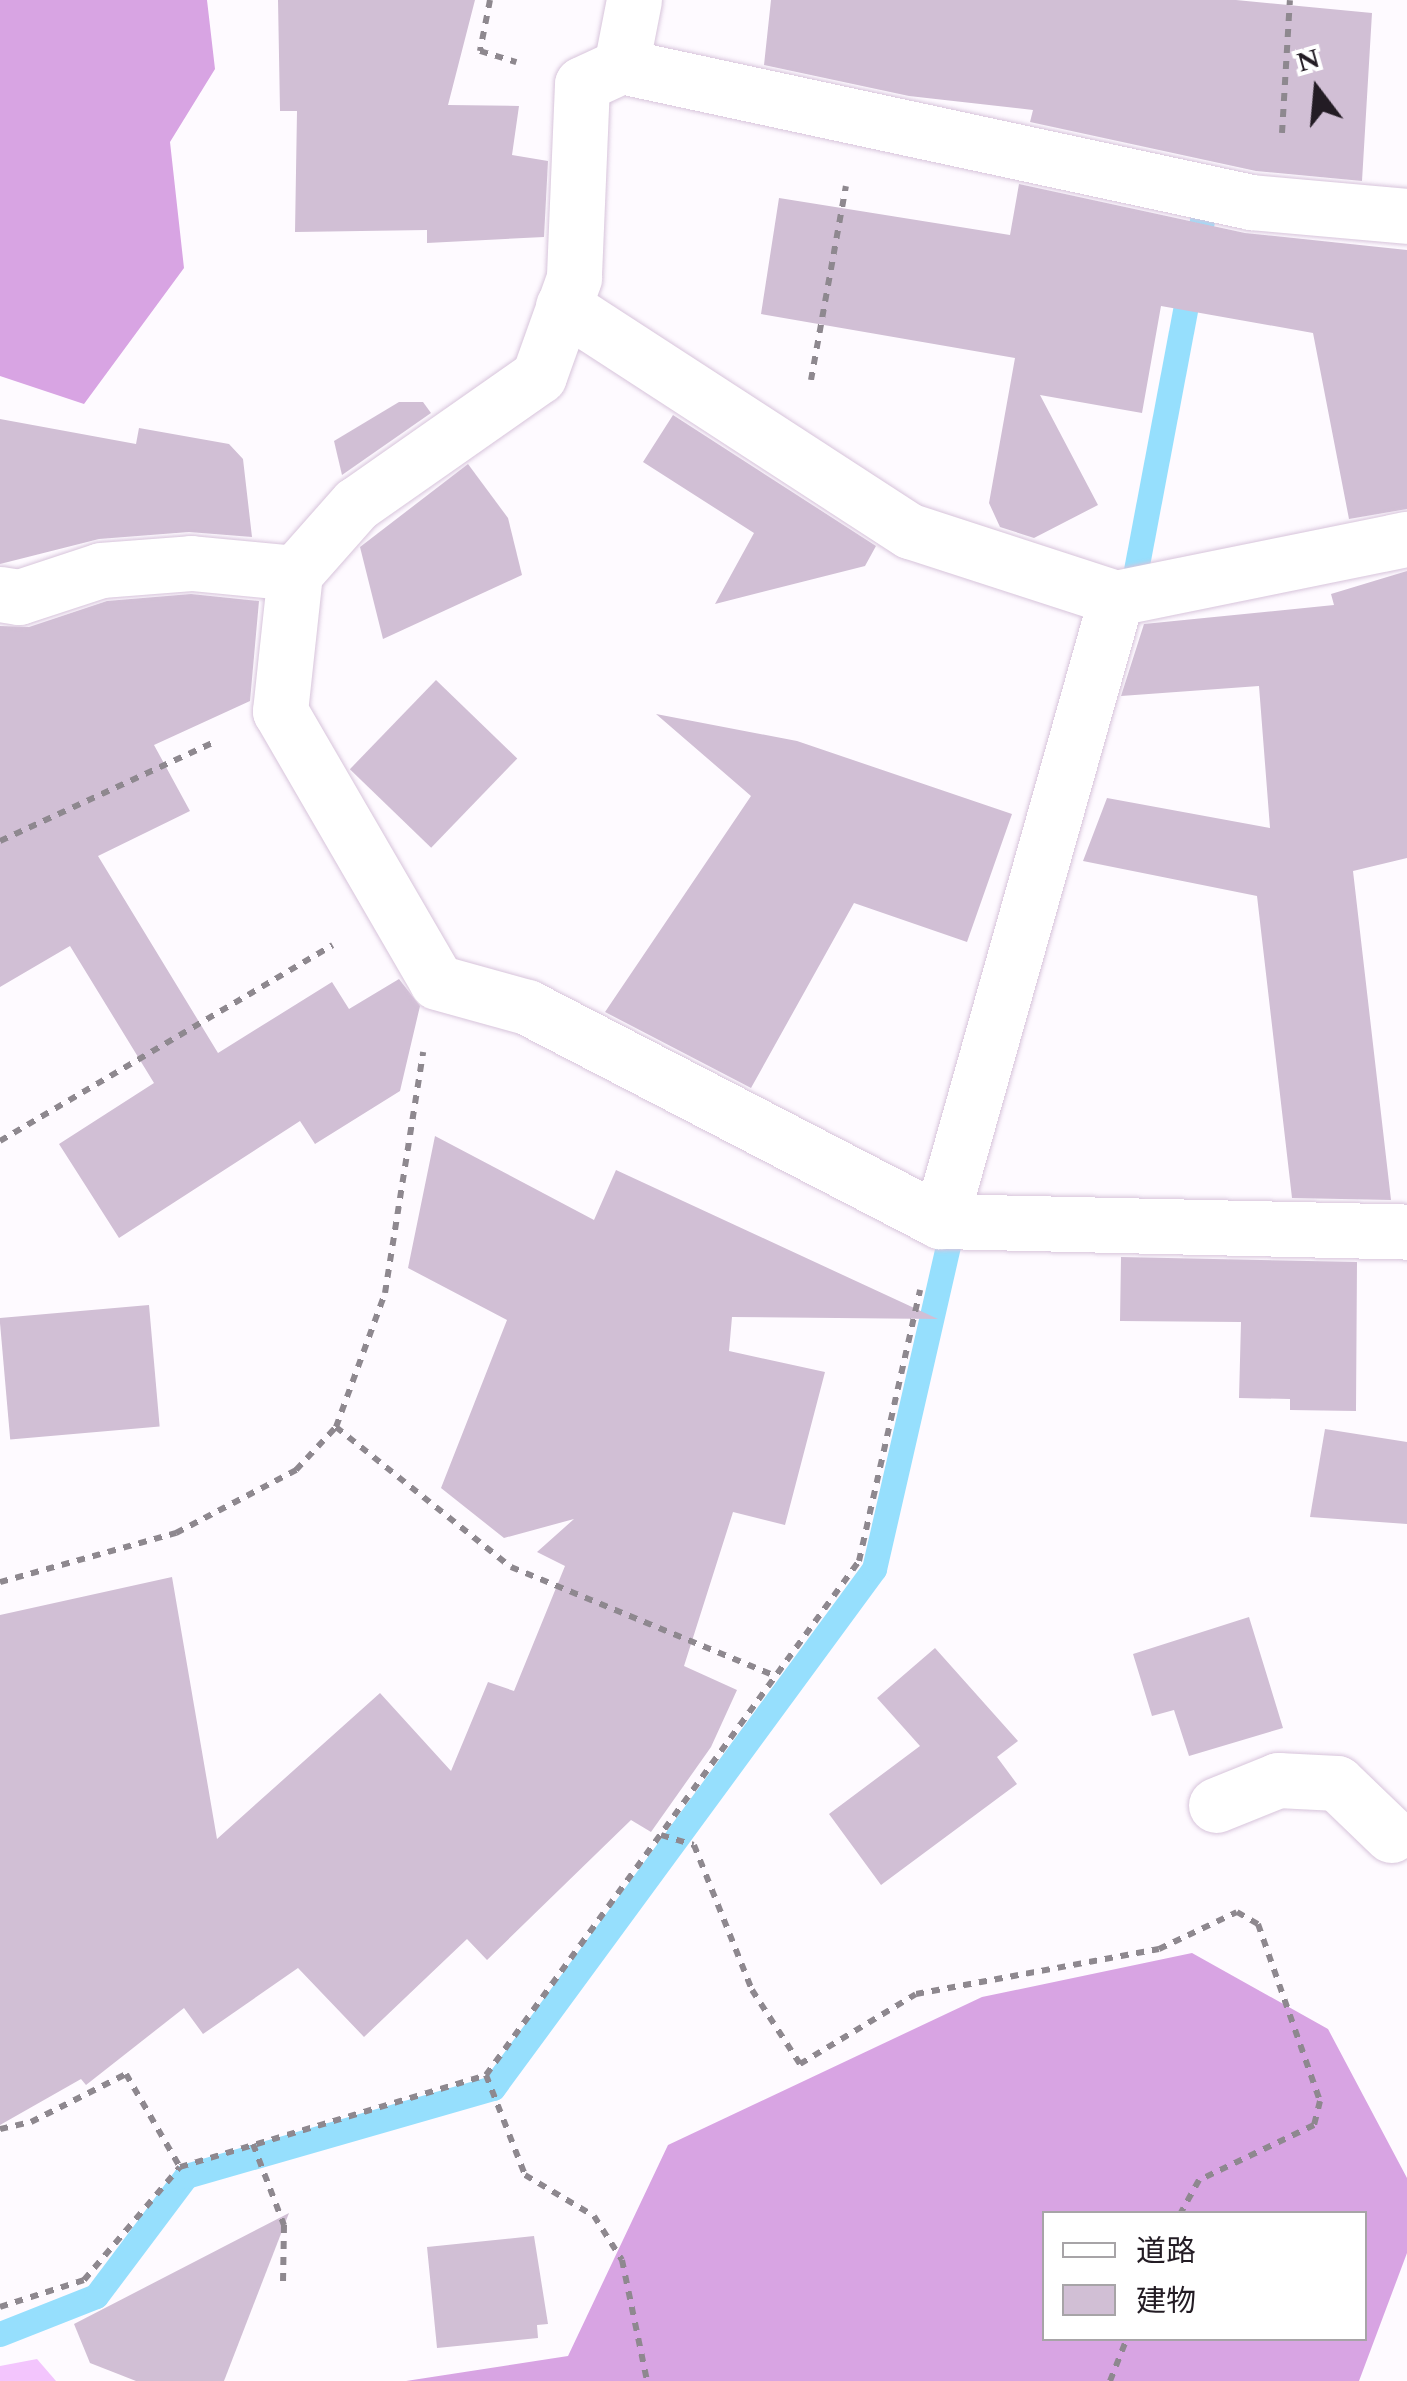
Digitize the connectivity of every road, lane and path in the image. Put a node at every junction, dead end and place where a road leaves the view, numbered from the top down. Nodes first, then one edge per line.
1 (634, 0) edge
2 (1290, 0) edge
3 (621, 66) junction
4 (859, 116) junction
5 (1278, 204) junction
6 (1407, 216) edge
7 (563, 306) junction
8 (797, 458) junction
9 (1407, 539) edge
10 (295, 573) junction
11 (0, 594) edge
12 (1116, 598) junction
13 (280, 711) junction
14 (0, 841) edge
15 (395, 910) junction
16 (437, 982) junction
17 (0, 1141) edge
18 (940, 1221) junction
19 (1407, 1232) edge
20 (336, 1427) junction
21 (0, 1582) edge
22 (776, 1676) junction
23 (1216, 1805) dead end
24 (661, 1834) junction
25 (1402, 1843) edge
26 (486, 2074) junction
27 (0, 2129) edge
28 (254, 2144) junction
29 (180, 2167) junction
30 (1182, 2211) edge
31 (283, 2285) dead end
32 (0, 2307) edge
33 (1126, 2341) edge
34 (647, 2381) edge
35 (1110, 2381) edge

1 - 3 street
2 - 5 path
3 - 4 street
3 - 7 street
4 - 5 street
4 - 8 path
5 - 6 street
7 - 8 street
7 - 10 street
8 - 12 street
9 - 12 street
10 - 11 street
10 - 13 street
12 - 18 street
13 - 14 path
13 - 15 street
15 - 16 street
15 - 17 path
16 - 18 street
16 - 20 path
18 - 19 street
18 - 22 path
20 - 21 path
20 - 22 path
22 - 24 path
23 - 25 street
24 - 26 path
24 - 30 path
26 - 28 path
26 - 34 path
27 - 29 path
28 - 29 path
28 - 31 path
29 - 32 path
33 - 35 path

